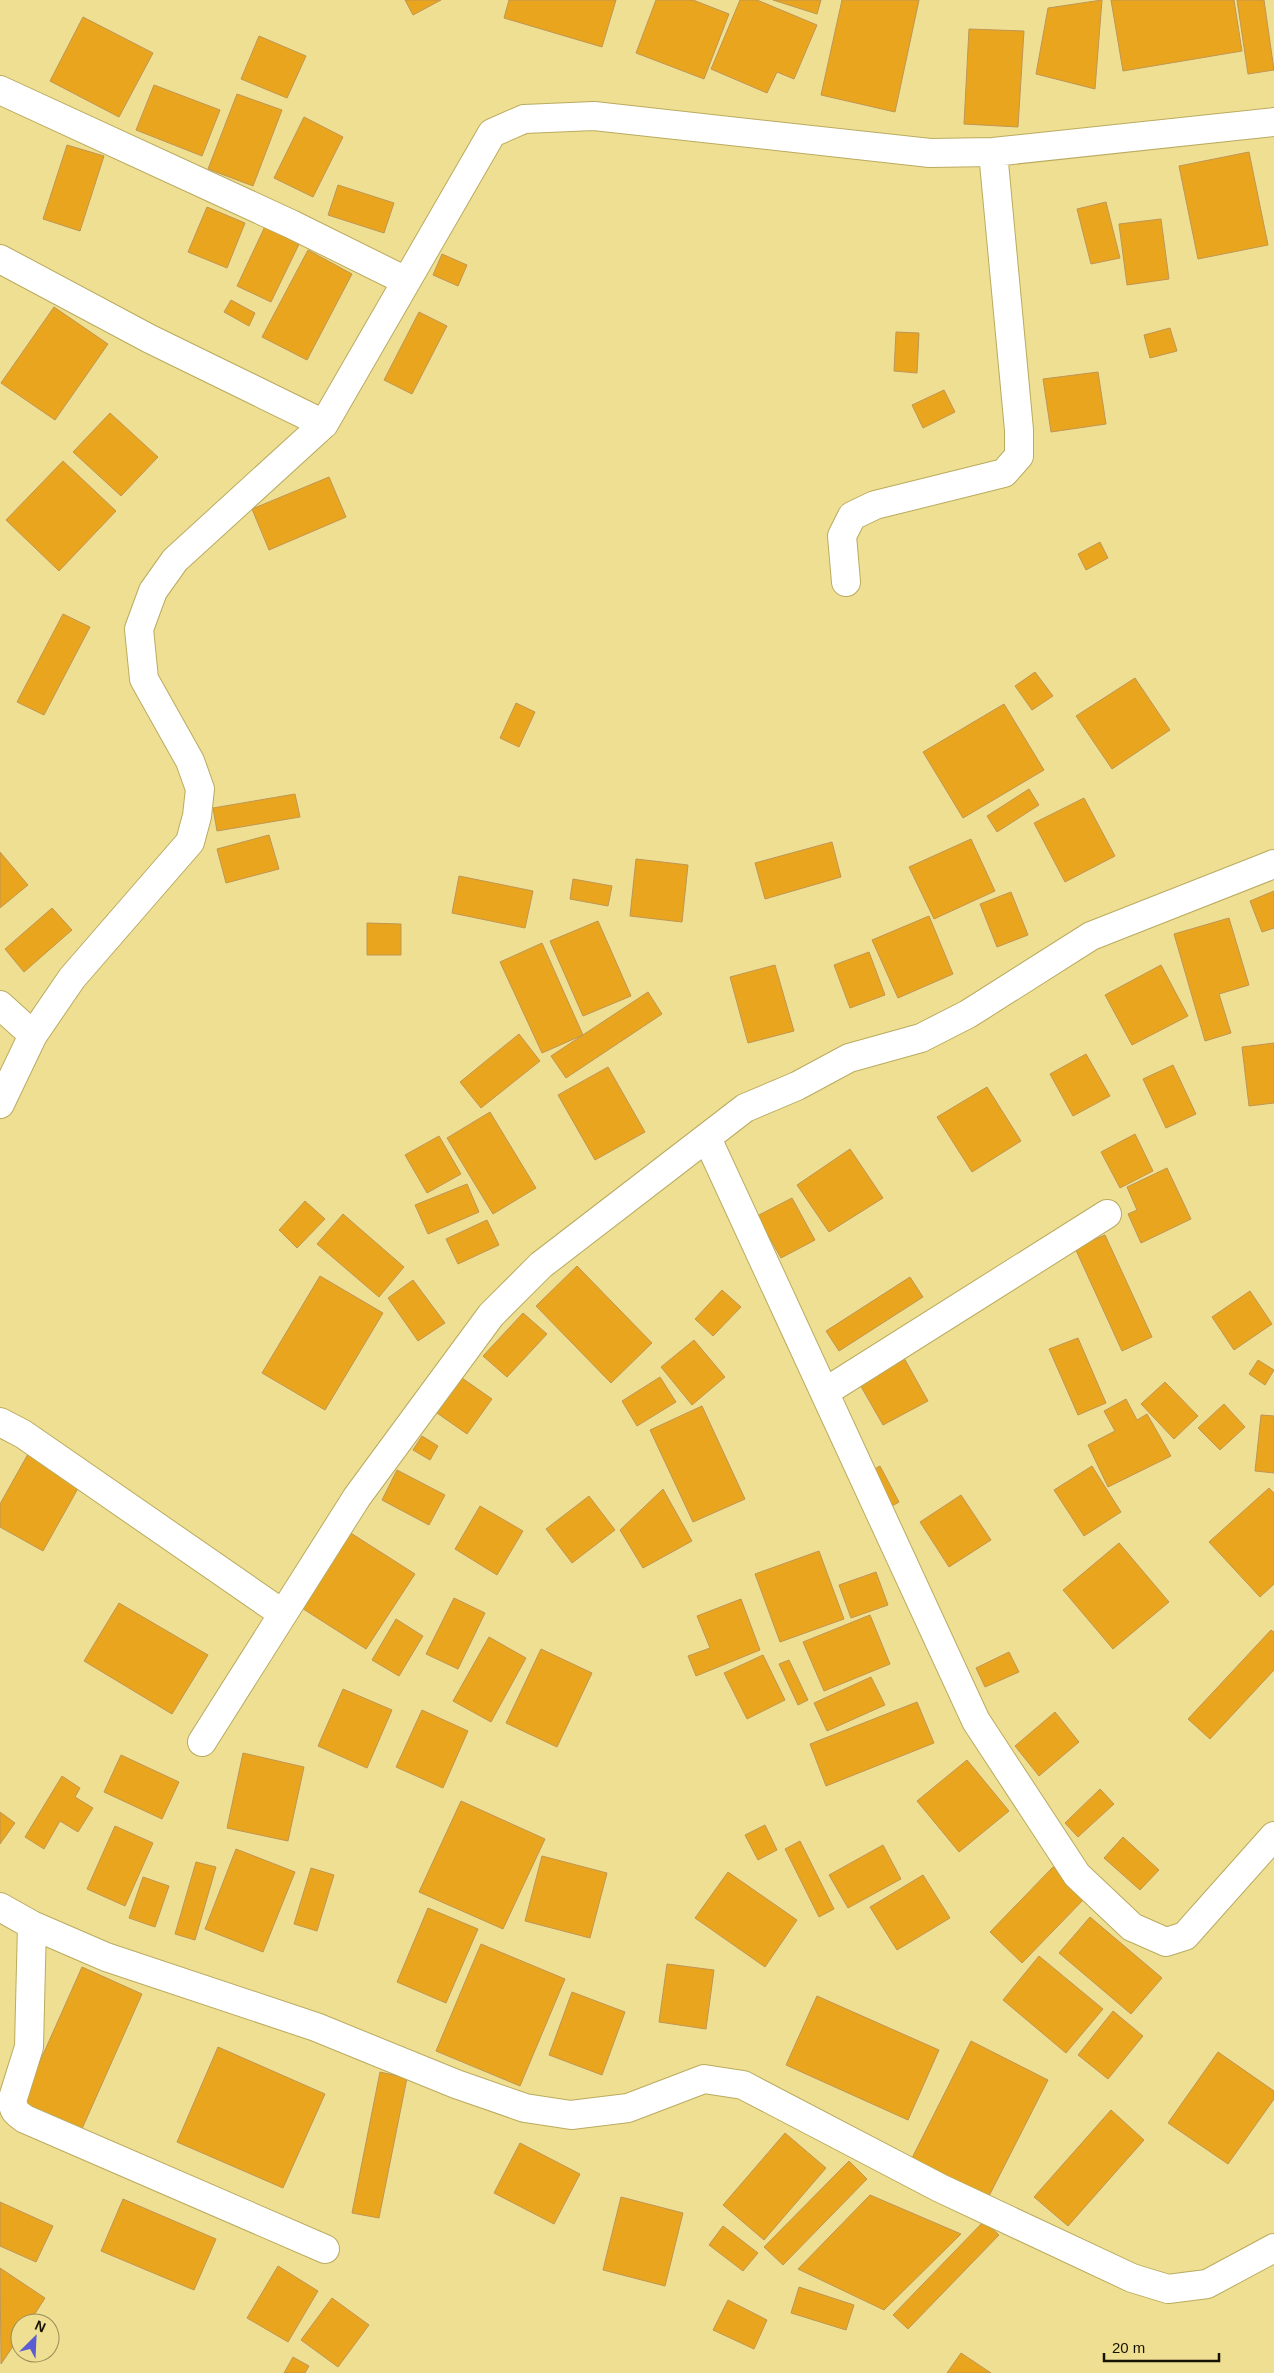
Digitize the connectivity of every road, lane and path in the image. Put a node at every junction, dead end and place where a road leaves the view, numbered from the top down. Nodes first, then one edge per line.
1 (0, 90) edge
2 (1274, 122) edge
3 (994, 152) junction
4 (0, 259) edge
5 (406, 282) junction
6 (324, 424) junction
7 (846, 582) dead end
8 (1274, 864) edge
9 (0, 1005) edge
10 (34, 1035) junction
11 (0, 1104) edge
12 (707, 1138) junction
13 (1107, 1214) dead end
14 (825, 1392) junction
15 (0, 1422) edge
16 (283, 1614) junction
17 (202, 1742) dead end
18 (1274, 1836) edge
19 (0, 1907) edge
20 (32, 1925) junction
21 (1274, 2248) edge
22 (325, 2249) dead end

1 - 5 street
2 - 3 street
3 - 5 street
3 - 7 street
4 - 6 street
5 - 6 street
6 - 10 street
8 - 12 street
9 - 10 street
10 - 11 street
12 - 14 street
12 - 16 street
13 - 14 street
14 - 18 street
15 - 16 street
16 - 17 street
19 - 20 street
20 - 21 street
20 - 22 street

